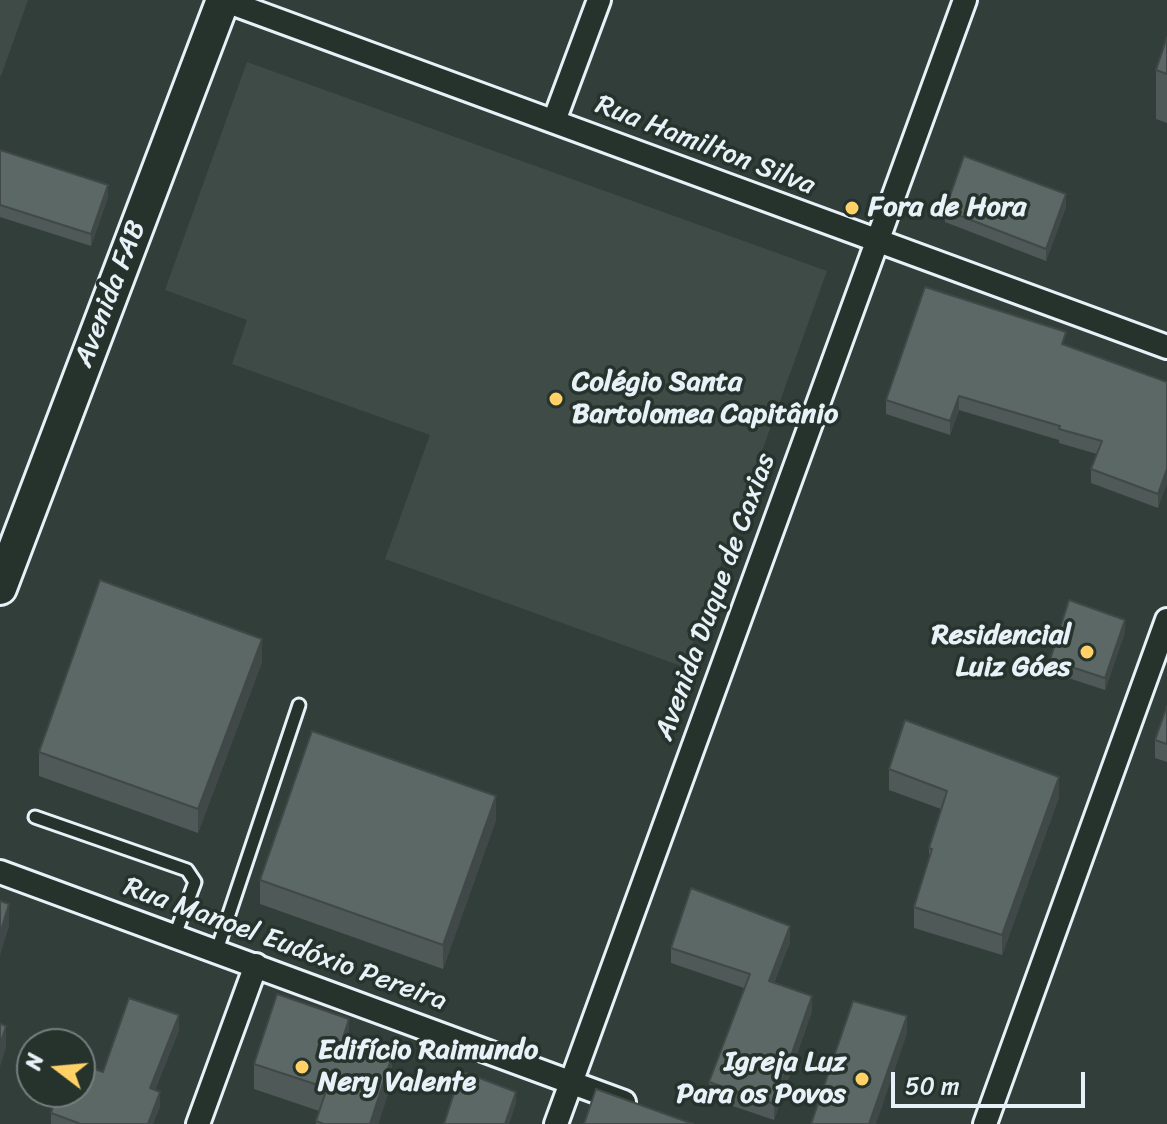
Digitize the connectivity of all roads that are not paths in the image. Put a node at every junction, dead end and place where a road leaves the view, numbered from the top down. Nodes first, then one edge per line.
1 (223, 0) edge
2 (599, 0) edge
3 (965, 0) edge
4 (554, 121) junction
5 (878, 243) junction
6 (1167, 347) edge
7 (0, 588) edge
8 (1167, 620) edge
9 (299, 705) dead end
10 (35, 817) dead end
11 (0, 872) edge
12 (175, 935) junction
13 (217, 950) junction
14 (256, 965) junction
15 (571, 1083) junction
16 (642, 1109) edge
17 (198, 1124) edge
18 (556, 1124) edge
19 (985, 1124) edge

1 - 4 street, Rua Hamilton Silva
1 - 7 main road, Avenida FAB
2 - 4 street
3 - 5 street, Avenida Duque de Caxias
4 - 5 street, Rua Hamilton Silva
5 - 6 street, Rua Hamilton Silva
5 - 15 street, Avenida Duque de Caxias
8 - 19 street
9 - 13 lane
10 - 12 lane
11 - 12 street, Rua Manoel Eudóxio Pereira
12 - 13 street, Rua Manoel Eudóxio Pereira
13 - 14 street, Rua Manoel Eudóxio Pereira
14 - 15 street, Rua Manoel Eudóxio Pereira
14 - 17 street
15 - 16 street, Rua Manoel Eudóxio Pereira
15 - 18 street, Avenida Duque de Caxias

